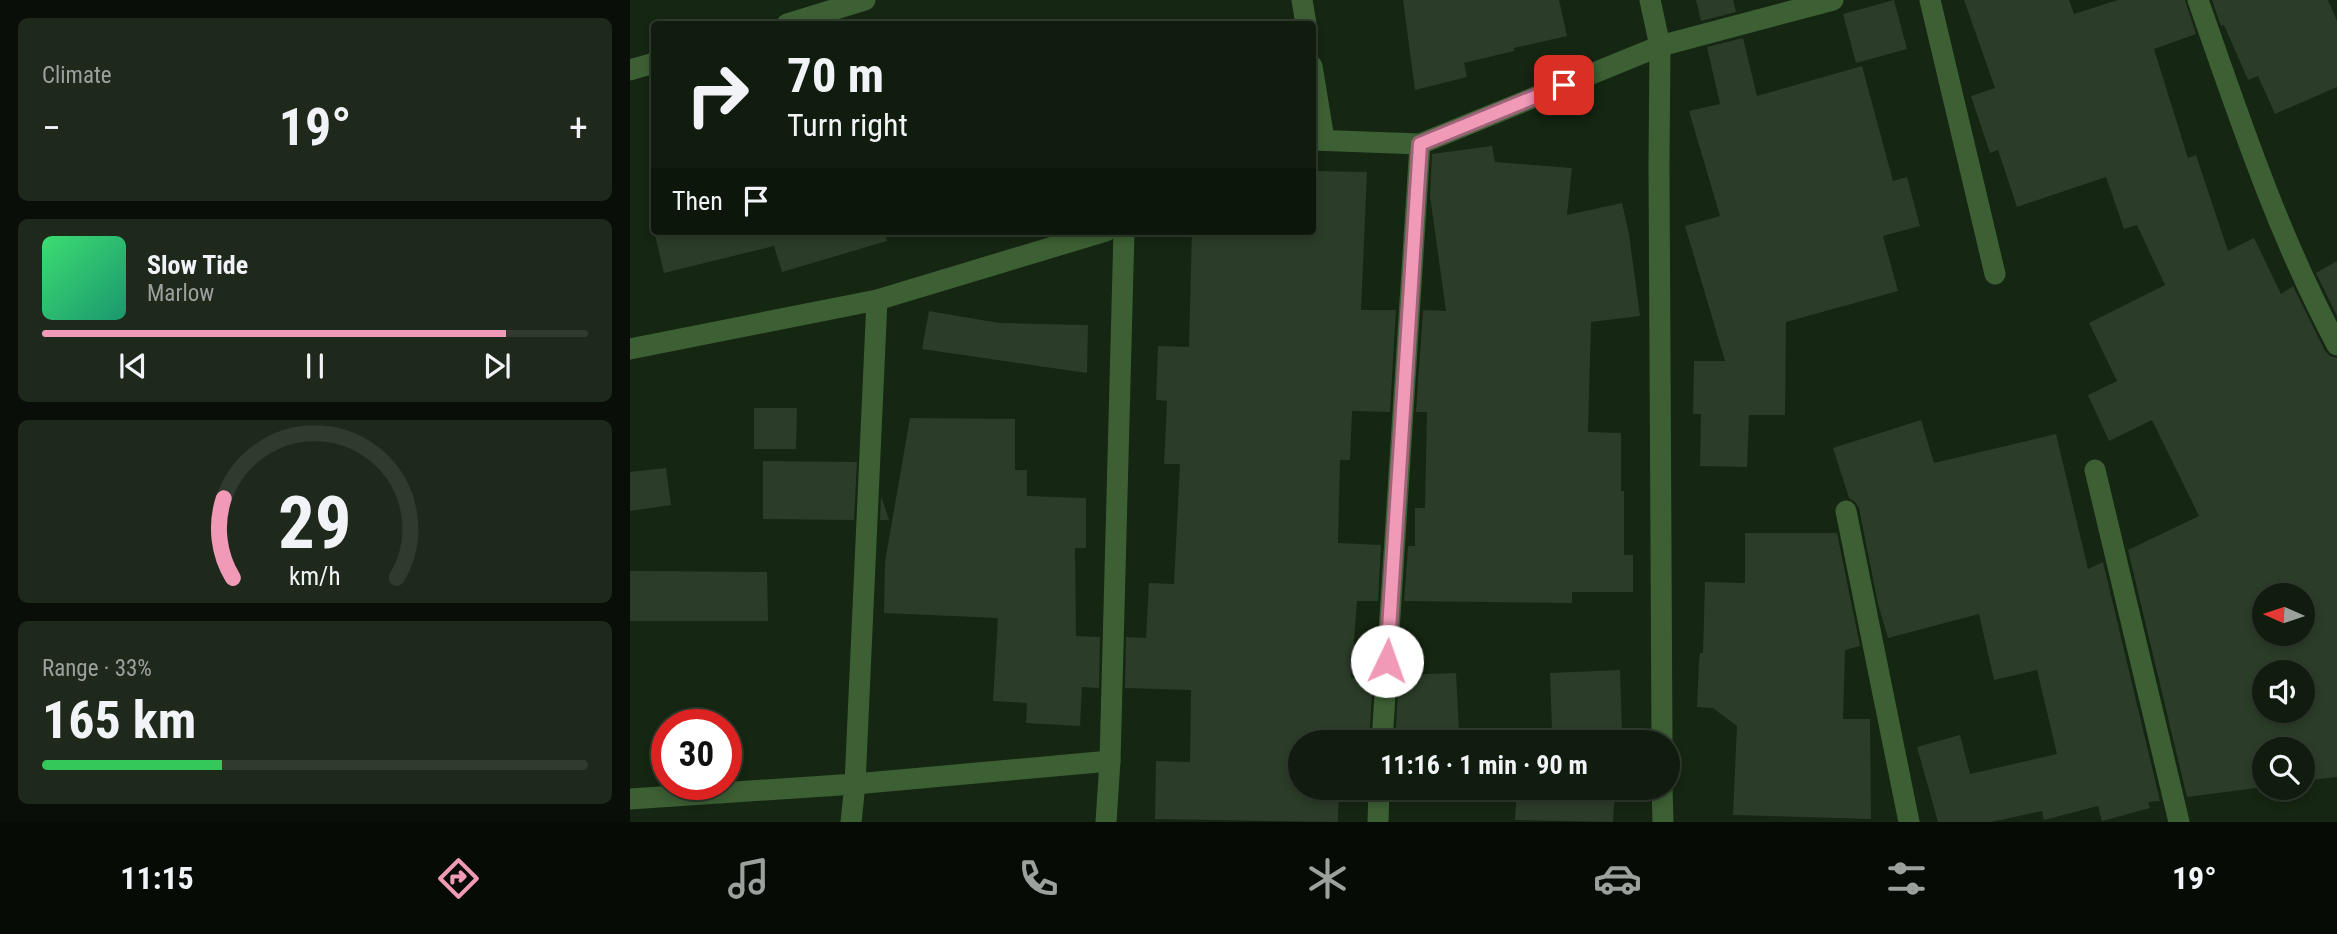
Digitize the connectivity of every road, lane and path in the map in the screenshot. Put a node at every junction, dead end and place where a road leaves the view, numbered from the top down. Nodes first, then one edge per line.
1 (865, 0) edge
2 (1302, 0) edge
3 (1650, 0) edge
4 (1833, 0) edge
5 (1930, 0) edge
6 (2198, 0) edge
7 (797, 21) edge
8 (1306, 21) edge
9 (1660, 46) junction
10 (651, 64) edge
11 (630, 70) edge
12 (1316, 115) edge
13 (1318, 140) edge
14 (1420, 144) junction
15 (1093, 235) edge
16 (1124, 235) edge
17 (1996, 274) dead end
18 (877, 300) junction
19 (2337, 345) edge
20 (630, 349) edge
21 (2095, 470) dead end
22 (1846, 511) dead end
23 (1383, 730) edge
24 (1662, 730) edge
25 (1110, 761) junction
26 (855, 784) junction
27 (630, 799) edge
28 (1379, 800) edge
29 (1662, 800) edge
30 (851, 822) edge
31 (1106, 822) edge
32 (1378, 822) edge
33 (1662, 822) edge
34 (1909, 822) edge
35 (2179, 822) edge

1 - 7 street
2 - 8 street
3 - 9 street
4 - 9 street
5 - 17 street
6 - 19 street
9 - 14 street
9 - 24 street
10 - 11 street
12 - 13 street
13 - 14 street
14 - 23 street
15 - 18 street
16 - 25 street
18 - 20 street
18 - 26 street
21 - 35 street
22 - 34 street
25 - 26 street
25 - 31 street
26 - 27 street
26 - 30 street
28 - 32 street
29 - 33 street

